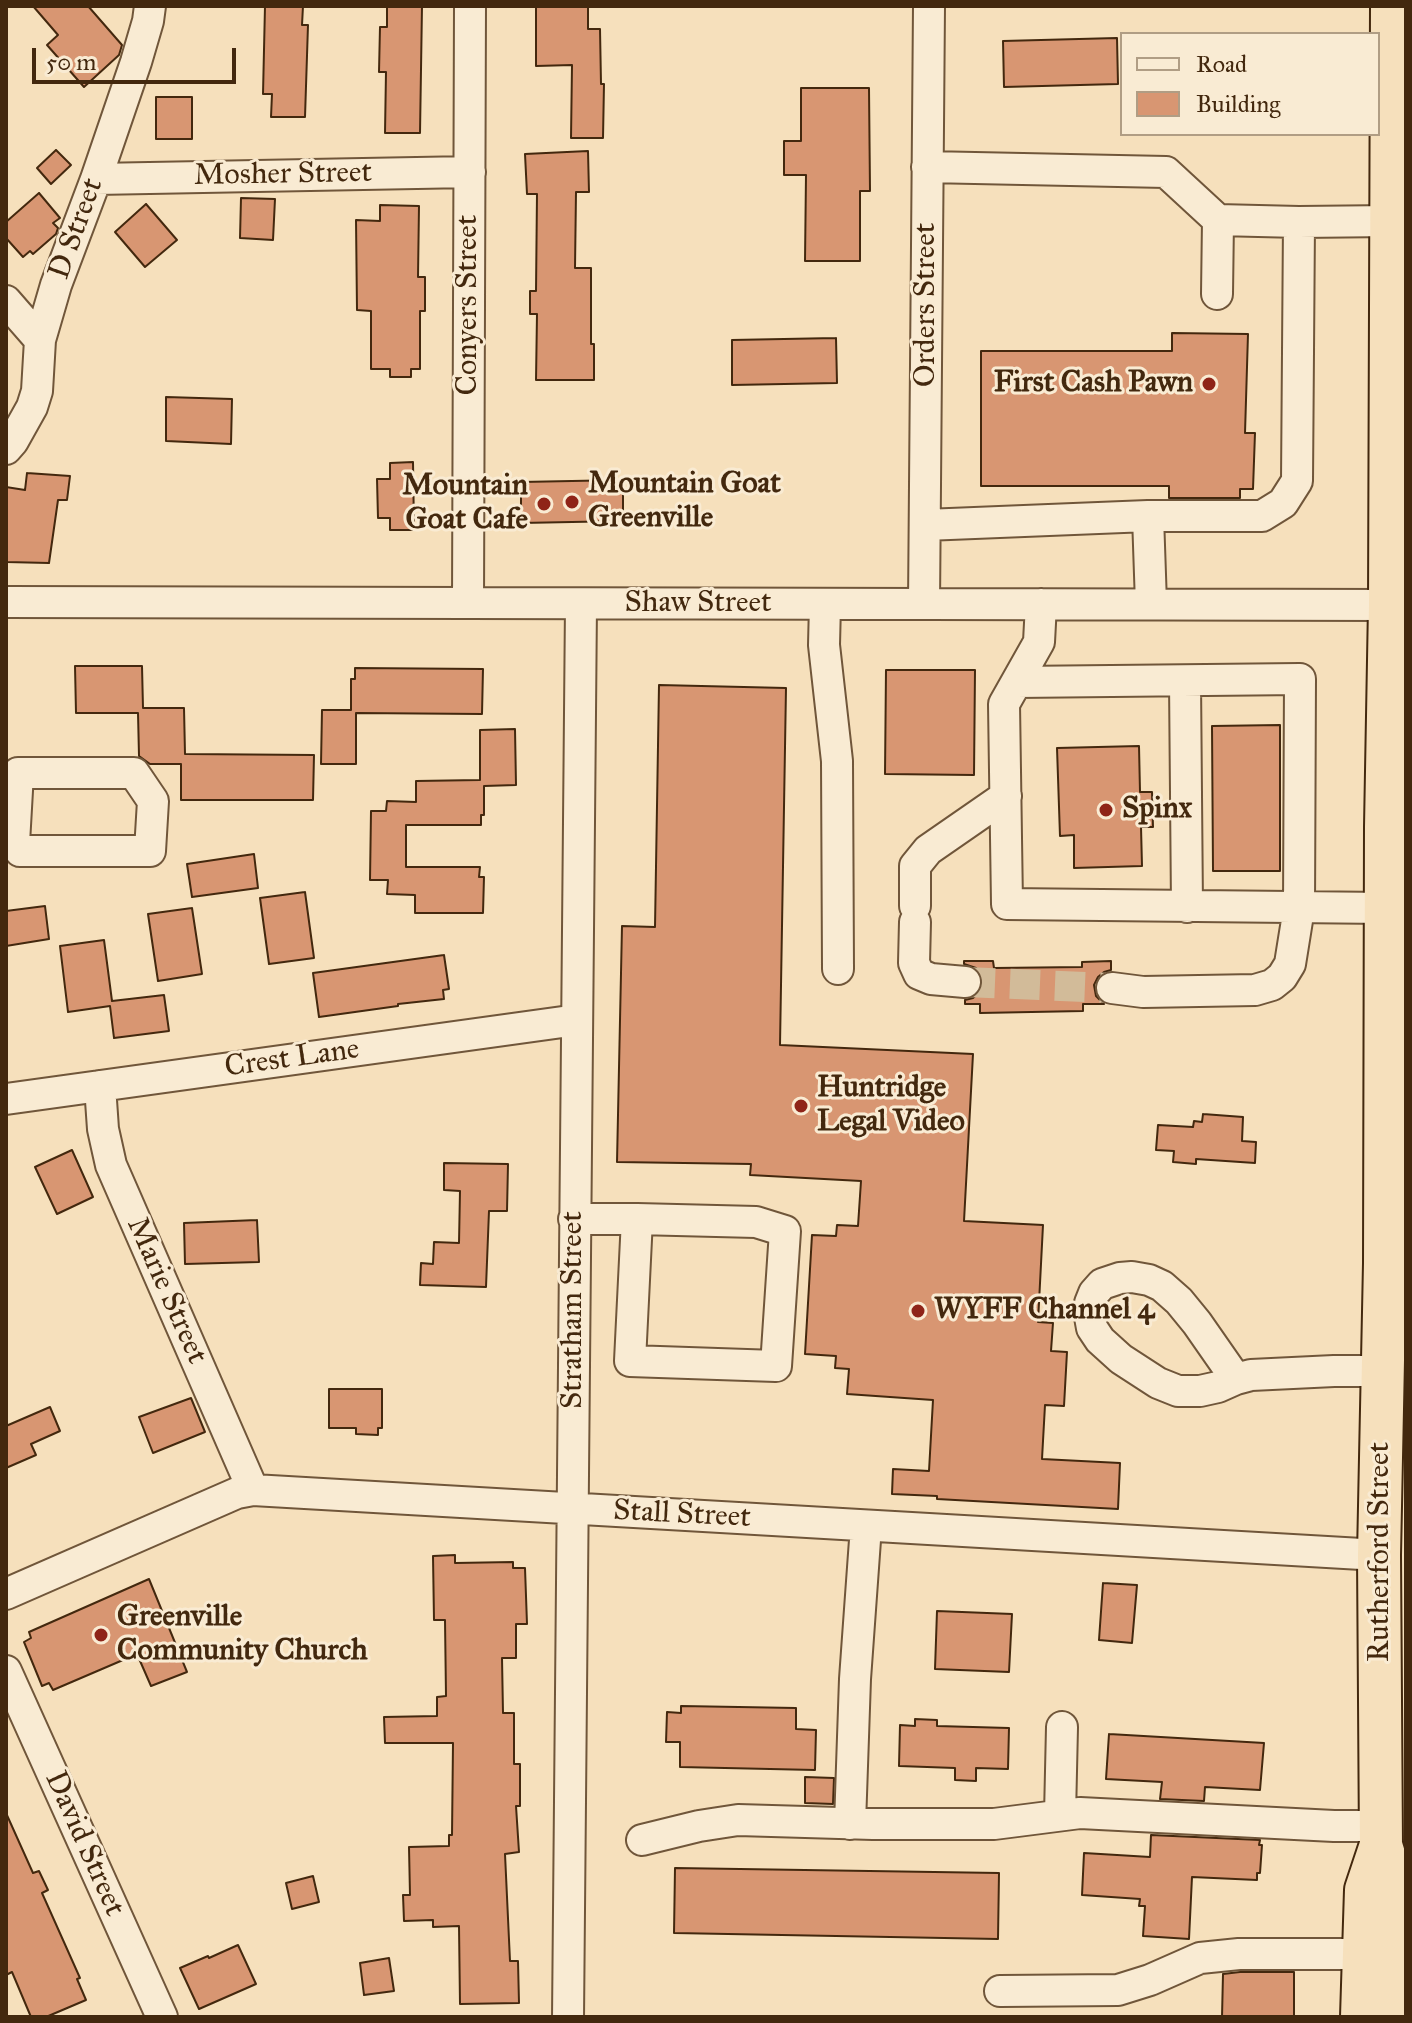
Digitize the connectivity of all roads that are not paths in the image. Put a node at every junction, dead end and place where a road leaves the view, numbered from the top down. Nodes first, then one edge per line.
1 (150, 6) edge
2 (470, 6) edge
3 (929, 6) edge
4 (1392, 6) edge
5 (1399, 137) edge
6 (927, 167) junction
7 (470, 172) junction
8 (96, 179) junction
9 (1396, 211) edge
10 (1218, 220) junction
11 (1299, 222) junction
12 (1217, 294) dead end
13 (6, 301) edge
14 (40, 340) junction
15 (6, 449) edge
16 (1148, 516) junction
17 (925, 525) junction
18 (6, 602) edge
19 (1398, 602) edge
20 (468, 603) junction
21 (581, 604) junction
22 (825, 604) junction
23 (924, 604) junction
24 (1041, 604) junction
25 (1151, 604) junction
26 (1185, 681) junction
27 (1017, 682) junction
28 (1006, 796) junction
29 (10, 845) edge
30 (1393, 848) edge
31 (1187, 907) junction
32 (1299, 908) junction
33 (1386, 908) junction
34 (838, 969) dead end
35 (965, 982) tunnel mouth
36 (1112, 988) tunnel mouth
37 (577, 1020) junction
38 (100, 1086) junction
39 (6, 1099) edge
40 (574, 1219) junction
41 (637, 1219) junction
42 (1395, 1263) edge
43 (1382, 1371) junction
44 (1236, 1379) junction
45 (253, 1490) junction
46 (572, 1509) junction
47 (866, 1526) junction
48 (1379, 1555) junction
49 (6, 1594) edge
50 (6, 1671) edge
51 (1062, 1727) dead end
52 (1060, 1815) junction
53 (850, 1824) junction
54 (1389, 1839) edge
55 (642, 1840) dead end
56 (1364, 1954) junction
57 (1000, 1991) dead end
58 (162, 2017) edge
59 (568, 2017) edge
60 (1362, 2017) edge
61 (1393, 2017) edge

1 - 8 street, D Street
2 - 7 street, Conyers Street
3 - 6 street, Orders Street
4 - 5 highway, Rutherford Street
5 - 9 highway, Rutherford Street
6 - 10 street
6 - 17 street, Orders Street
7 - 8 street, Mosher Street
7 - 20 street, Conyers Street
8 - 14 street, D Street
9 - 11 street
9 - 19 highway, Rutherford Street
10 - 11 street
10 - 12 street
11 - 16 street
13 - 14 street
14 - 15 street, D Street
16 - 17 street
16 - 25 street
17 - 23 street, Orders Street
18 - 20 street, Shaw Street
19 - 25 street, Shaw Street
19 - 30 highway, Rutherford Street
20 - 21 street, Shaw Street
21 - 22 street, Shaw Street
21 - 37 street, Stratham Street
22 - 23 street, Shaw Street
22 - 34 street
23 - 24 street, Shaw Street
24 - 25 street, Shaw Street
24 - 27 street
26 - 27 street
26 - 31 street
26 - 32 street
27 - 28 street
28 - 31 street
28 - 35 street
29 - 29 street
30 - 33 highway, Rutherford Street
31 - 32 street
32 - 33 street
32 - 36 street
33 - 42 highway, Rutherford Street
37 - 38 street, Crest Lane
37 - 40 street, Stratham Street
38 - 39 street, Crest Lane
38 - 45 street, Marie Street
40 - 41 street
40 - 46 street, Stratham Street
41 - 41 street
42 - 43 highway, Rutherford Street
43 - 44 street
43 - 48 highway, Rutherford Street
44 - 44 street
45 - 46 street, Stall Street
45 - 49 street, Stall Street
46 - 47 street, Stall Street
46 - 59 street, Stratham Street
47 - 48 street, Stall Street
47 - 53 street
48 - 54 highway, Rutherford Street
50 - 58 street, David Street
51 - 52 street
52 - 53 street
52 - 54 street
53 - 55 street
54 - 56 highway, Rutherford Street
54 - 61 highway, Rutherford Street
56 - 57 street
56 - 60 highway, Rutherford Street

